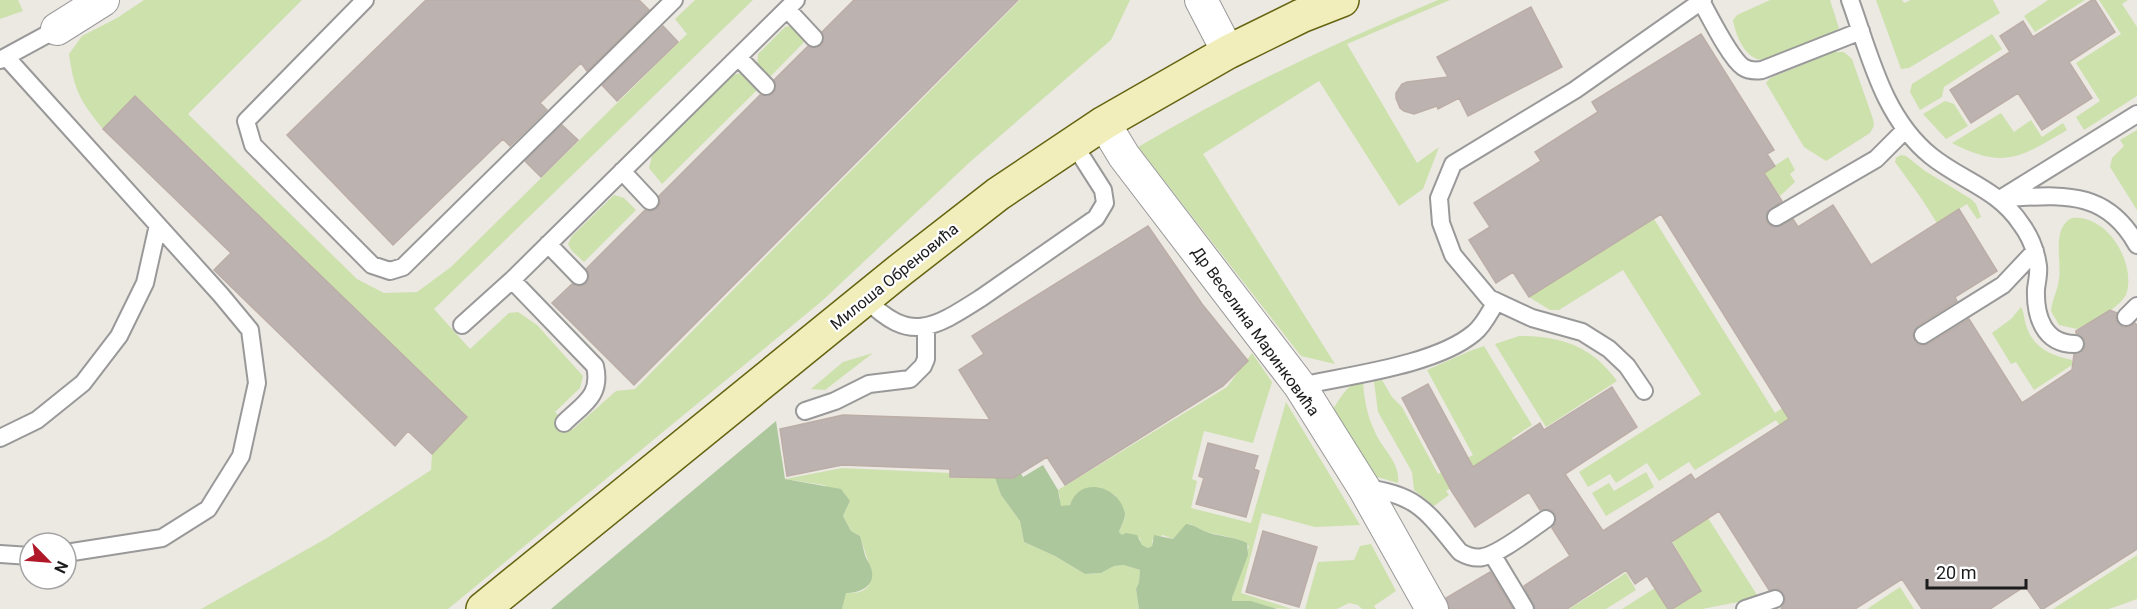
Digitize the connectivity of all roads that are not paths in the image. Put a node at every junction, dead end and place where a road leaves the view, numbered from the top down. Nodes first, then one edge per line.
1 (103, 0) edge
2 (365, 0) edge
3 (674, 0) edge
4 (1201, 0) edge
5 (1342, 0) edge
6 (1850, 0) edge
7 (1702, 1) edge
8 (791, 4) edge
9 (57, 29) joint
10 (1861, 31) junction
11 (814, 38) dead end
12 (1228, 52) junction
13 (738, 57) junction
14 (3, 59) edge
15 (766, 86) dead end
16 (2137, 114) edge
17 (1104, 123) junction
18 (1905, 130) junction
19 (1073, 142) junction
20 (622, 171) junction
21 (2000, 199) junction
22 (650, 201) dead end
23 (1776, 218) dead end
24 (158, 225) junction
25 (548, 244) junction
26 (2137, 245) edge
27 (2035, 251) junction
28 (579, 276) dead end
29 (512, 280) junction
30 (866, 298) junction
31 (1496, 303) junction
32 (462, 326) dead end
33 (926, 326) junction
34 (1923, 335) dead end
35 (2075, 344) dead end
36 (1300, 386) junction
37 (1644, 391) dead end
38 (805, 411) dead end
39 (564, 423) dead end
40 (0, 438) edge
41 (1364, 489) junction
42 (1546, 519) dead end
43 (78, 551) edge
44 (0, 554) edge
45 (1492, 554) junction
46 (18, 555) edge
47 (1775, 599) dead end
48 (483, 609) edge
49 (1432, 609) edge
50 (1525, 609) edge
51 (1746, 609) edge

1 - 9 street
2 - 3 lane
4 - 12 street
5 - 12 street, Милоша Обреновића
6 - 10 lane
7 - 10 lane
7 - 31 lane
8 - 11 lane
8 - 13 lane
9 - 14 lane
10 - 18 lane
12 - 17 street, Милоша Обреновића
13 - 15 lane
13 - 20 lane
14 - 24 lane
16 - 21 lane
17 - 19 street, Милоша Обреновића
17 - 36 street, Др Веселина Маринковића
18 - 21 lane
18 - 23 lane
19 - 30 street, Милоша Обреновића
19 - 33 lane
20 - 22 lane
20 - 25 lane
21 - 26 lane
21 - 27 lane
24 - 40 lane
24 - 43 lane
25 - 28 lane
25 - 29 lane
27 - 34 lane
27 - 35 lane
29 - 32 lane
29 - 39 lane
30 - 33 lane
30 - 48 street, Милоша Обреновића
31 - 36 lane
31 - 37 lane
33 - 38 lane
36 - 41 street, Др Веселина Маринковића
41 - 45 lane
41 - 49 street, Др Веселина Маринковића
42 - 45 lane
44 - 46 lane
45 - 50 lane
47 - 51 lane

